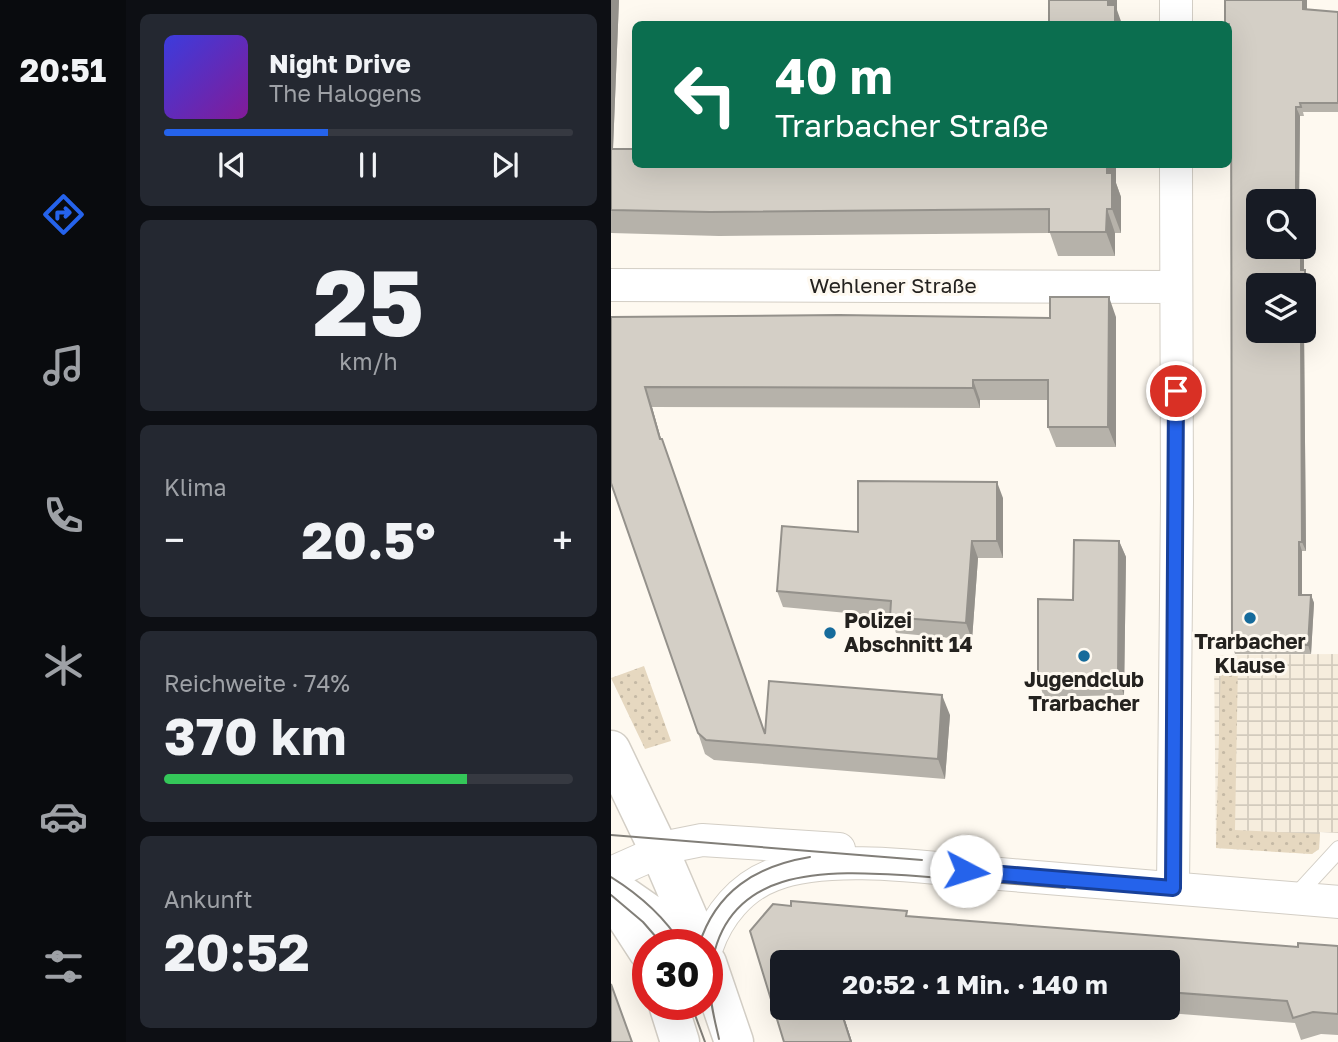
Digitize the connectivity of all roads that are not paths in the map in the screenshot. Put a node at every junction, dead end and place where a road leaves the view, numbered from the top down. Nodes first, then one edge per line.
1 (1176, 0) edge
2 (1176, 21) edge
3 (1176, 168) edge
4 (611, 285) edge
5 (1176, 287) junction
6 (611, 750) edge
7 (1338, 849) edge
8 (660, 852) junction
9 (932, 868) junction
10 (611, 873) edge
11 (611, 887) edge
12 (1173, 888) junction
13 (611, 895) edge
14 (1294, 898) junction
15 (1338, 902) edge
16 (633, 929) edge
17 (666, 929) edge
18 (693, 929) edge
19 (715, 929) edge
20 (723, 1010) edge
21 (674, 1020) edge
22 (729, 1028) edge
23 (680, 1042) edge

1 - 2 street
3 - 5 street
4 - 5 street, Wehlener Straße
5 - 12 street
6 - 8 main road
7 - 14 lane
8 - 9 street
8 - 10 street
8 - 18 main road
9 - 12 street
9 - 19 street
11 - 17 main road
12 - 14 street
13 - 16 main road
14 - 15 street
20 - 22 main road
21 - 23 main road

